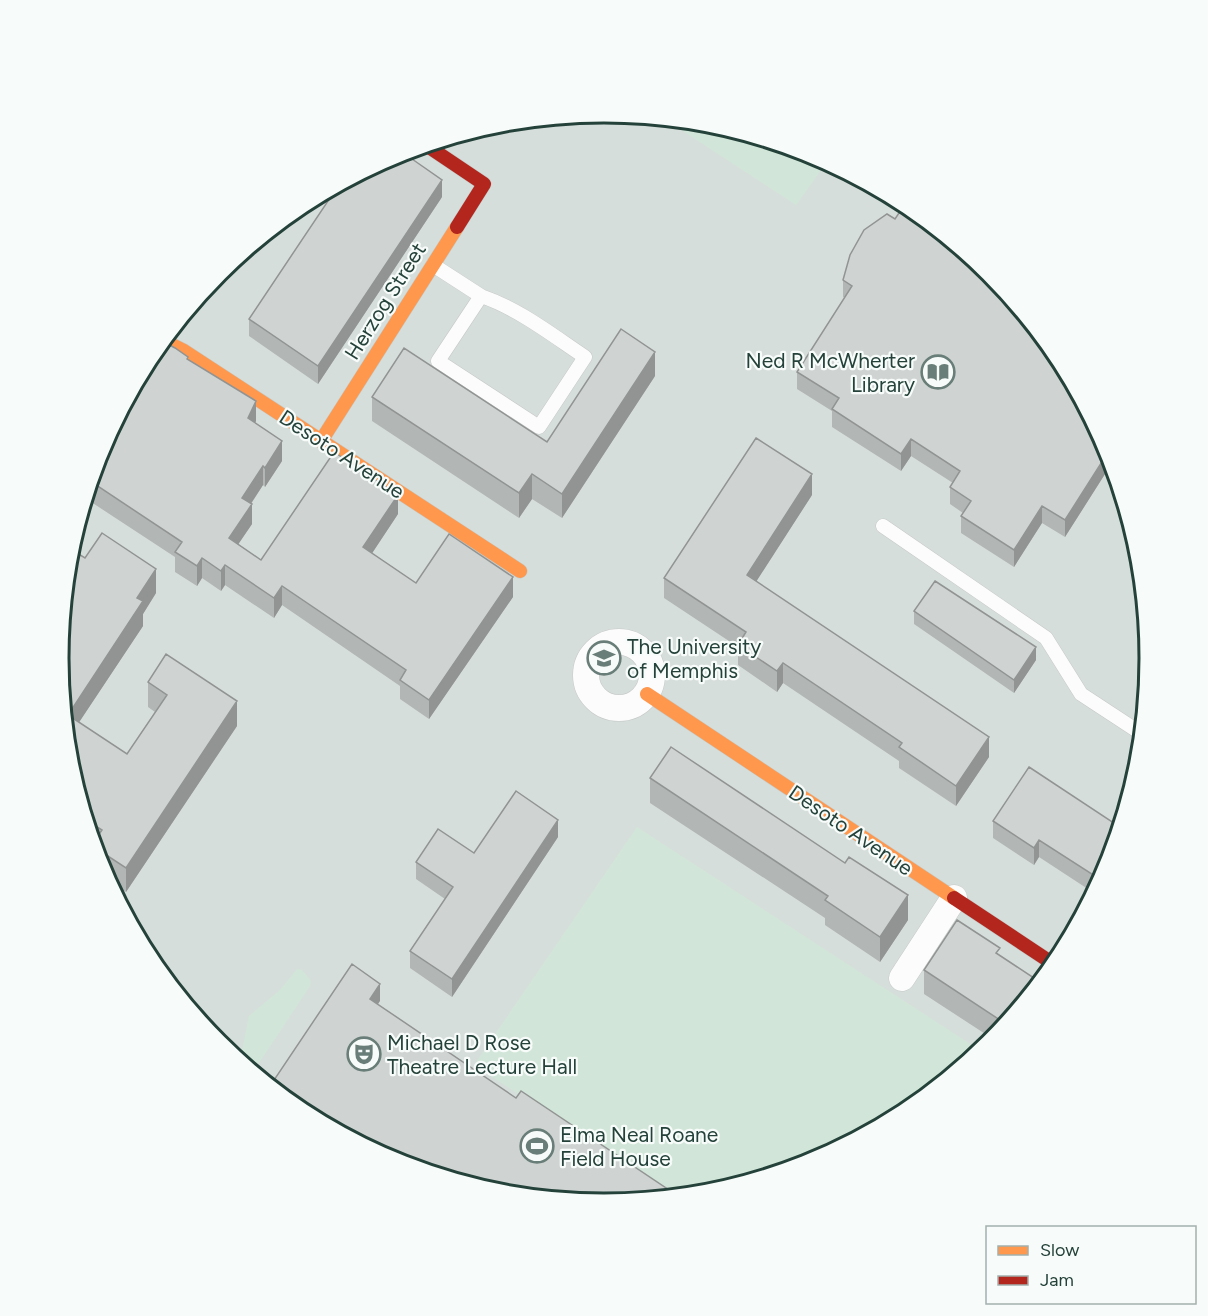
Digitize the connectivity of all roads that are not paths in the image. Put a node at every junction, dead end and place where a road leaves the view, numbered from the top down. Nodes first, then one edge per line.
1 (434, 150) edge
2 (433, 265) junction
3 (481, 296) junction
4 (171, 344) edge
5 (321, 441) junction
6 (883, 526) dead end
7 (520, 571) dead end
8 (647, 694) dead end
9 (1134, 729) edge
10 (954, 898) junction
11 (1046, 959) edge
12 (902, 978) dead end

1 - 2 street, Herzog Street
2 - 3 lane
2 - 5 street, Herzog Street
3 - 3 lane
4 - 5 street, Desoto Avenue
5 - 7 street, Desoto Avenue
6 - 9 lane
8 - 10 street, Desoto Avenue
10 - 11 street, Desoto Avenue
10 - 12 street

